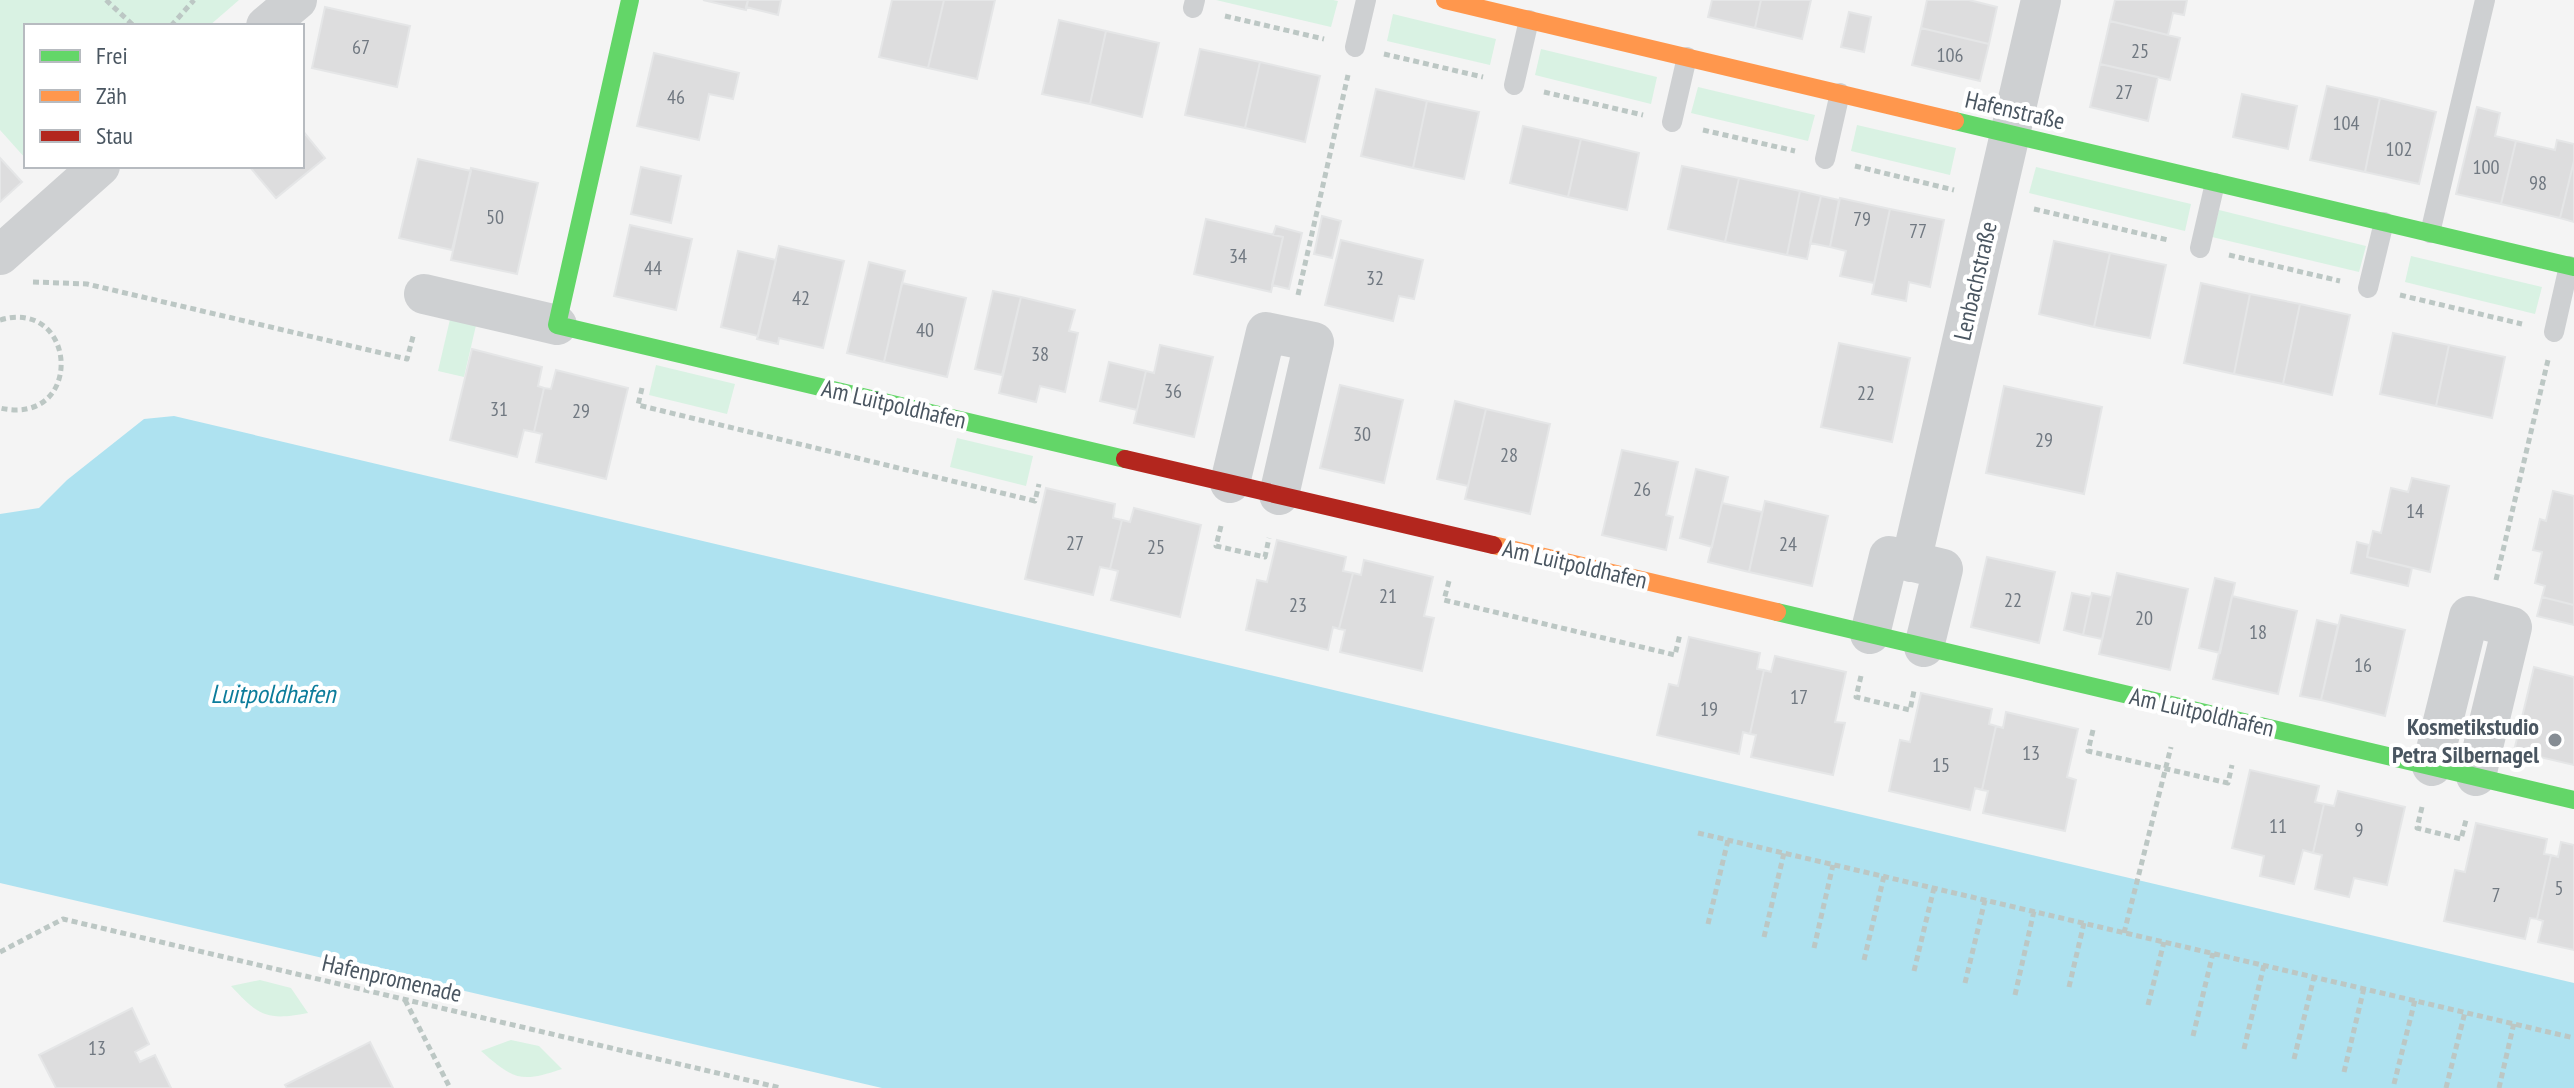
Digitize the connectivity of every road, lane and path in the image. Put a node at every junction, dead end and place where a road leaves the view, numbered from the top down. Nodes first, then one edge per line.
1 (106, 0) edge
2 (194, 0) edge
3 (297, 0) edge
4 (630, 0) edge
5 (1366, 0) edge
6 (1445, 0) edge
7 (2041, 0) edge
8 (2485, 0) edge
9 (1194, 4) edge
10 (1529, 20) junction
11 (132, 24) edge
12 (173, 24) edge
13 (268, 24) edge
14 (1355, 47) junction
15 (1687, 57) junction
16 (1514, 85) junction
17 (1840, 93) junction
18 (1672, 122) junction
19 (2009, 134) junction
20 (1825, 159) junction
21 (98, 168) edge
22 (2215, 183) junction
23 (1994, 199) junction
24 (2384, 222) junction
25 (2430, 233) junction
26 (2200, 248) junction
27 (0, 255) edge
28 (2572, 267) edge
29 (29, 282) dead end
30 (2368, 288) junction
31 (424, 294) joint
32 (0, 320) edge
33 (557, 325) junction
34 (2554, 332) junction
35 (1288, 337) junction
36 (652, 347) junction
37 (0, 408) edge
38 (1049, 441) junction
39 (1230, 483) junction
40 (1279, 495) junction
41 (1459, 537) junction
42 (1911, 562) junction
43 (1690, 592) junction
44 (2486, 620) junction
45 (1870, 634) junction
46 (1924, 647) junction
47 (2102, 689) junction
48 (2241, 721) junction
49 (2432, 766) junction
50 (2166, 768) junction
51 (2476, 776) junction
52 (2574, 800) edge
53 (1698, 833) dead end
54 (1728, 840) junction
55 (1784, 853) junction
56 (1833, 865) junction
57 (1884, 876) junction
58 (1934, 888) junction
59 (1985, 900) junction
60 (2034, 911) junction
61 (2084, 923) junction
62 (1708, 924) dead end
63 (2124, 933) junction
64 (1764, 937) dead end
65 (2164, 942) junction
66 (1814, 948) dead end
67 (0, 952) edge
68 (2213, 953) junction
69 (1864, 960) dead end
70 (2264, 965) junction
71 (1914, 971) dead end
72 (2314, 977) junction
73 (1965, 983) dead end
74 (2069, 987) dead end
75 (2364, 988) junction
76 (2015, 995) dead end
77 (405, 1000) junction
78 (2415, 1000) junction
79 (2148, 1005) dead end
80 (2465, 1012) junction
81 (2514, 1023) junction
82 (2193, 1036) dead end
83 (2574, 1038) edge
84 (2244, 1049) dead end
85 (2294, 1059) dead end
86 (2344, 1072) dead end
87 (2394, 1084) dead end
88 (450, 1088) edge
89 (781, 1088) edge
90 (2446, 1088) edge
91 (2499, 1088) edge

1 - 11 path
2 - 12 path
3 - 13 street
4 - 33 street
5 - 14 lane
6 - 10 street, Hafenstraße
7 - 19 street, Lenbachstraße
8 - 25 lane
9 - 14 path
10 - 15 street, Hafenstraße
10 - 16 lane
14 - 16 path
14 - 35 path
15 - 17 street, Hafenstraße
15 - 18 lane
16 - 18 path
17 - 19 street, Hafenstraße
17 - 20 lane
18 - 20 path
19 - 22 street, Hafenstraße
19 - 23 street, Lenbachstraße
20 - 23 path
21 - 27 street
22 - 24 street, Hafenstraße
22 - 26 lane
23 - 26 path
23 - 42 street, Lenbachstraße
24 - 25 street, Hafenstraße
24 - 30 lane
25 - 28 street, Hafenstraße
26 - 30 path
28 - 34 lane
29 - 31 path
30 - 34 path
31 - 33 street, Am Luitpoldhafen
32 - 37 path
33 - 36 street, Am Luitpoldhafen
34 - 44 path
35 - 39 street
35 - 40 street
36 - 38 street, Am Luitpoldhafen
36 - 38 path
38 - 39 street, Am Luitpoldhafen
39 - 40 street, Am Luitpoldhafen
40 - 41 street, Am Luitpoldhafen
41 - 43 street, Am Luitpoldhafen
41 - 43 path
42 - 45 street
42 - 46 street
43 - 45 street, Am Luitpoldhafen
44 - 49 street
44 - 51 street
45 - 46 street, Am Luitpoldhafen
46 - 47 street, Am Luitpoldhafen
47 - 48 street, Am Luitpoldhafen
47 - 50 path
48 - 49 street, Am Luitpoldhafen
48 - 50 path
49 - 51 street, Am Luitpoldhafen
50 - 63 path
51 - 52 street, Am Luitpoldhafen
53 - 54 path
54 - 55 path
54 - 62 path
55 - 56 path
55 - 64 path
56 - 57 path
56 - 66 path
57 - 58 path
57 - 69 path
58 - 59 path
58 - 71 path
59 - 60 path
59 - 73 path
60 - 61 path
60 - 76 path
61 - 63 path
61 - 74 path
63 - 65 path
65 - 68 path
65 - 79 path
67 - 77 path, Hafenpromenade
68 - 70 path
68 - 82 path
70 - 72 path
70 - 84 path
72 - 75 path
72 - 85 path
75 - 78 path
75 - 86 path
77 - 88 path
77 - 89 path, Hafenpromenade
78 - 80 path
78 - 87 path
80 - 81 path
80 - 90 path
81 - 83 path
81 - 91 path

